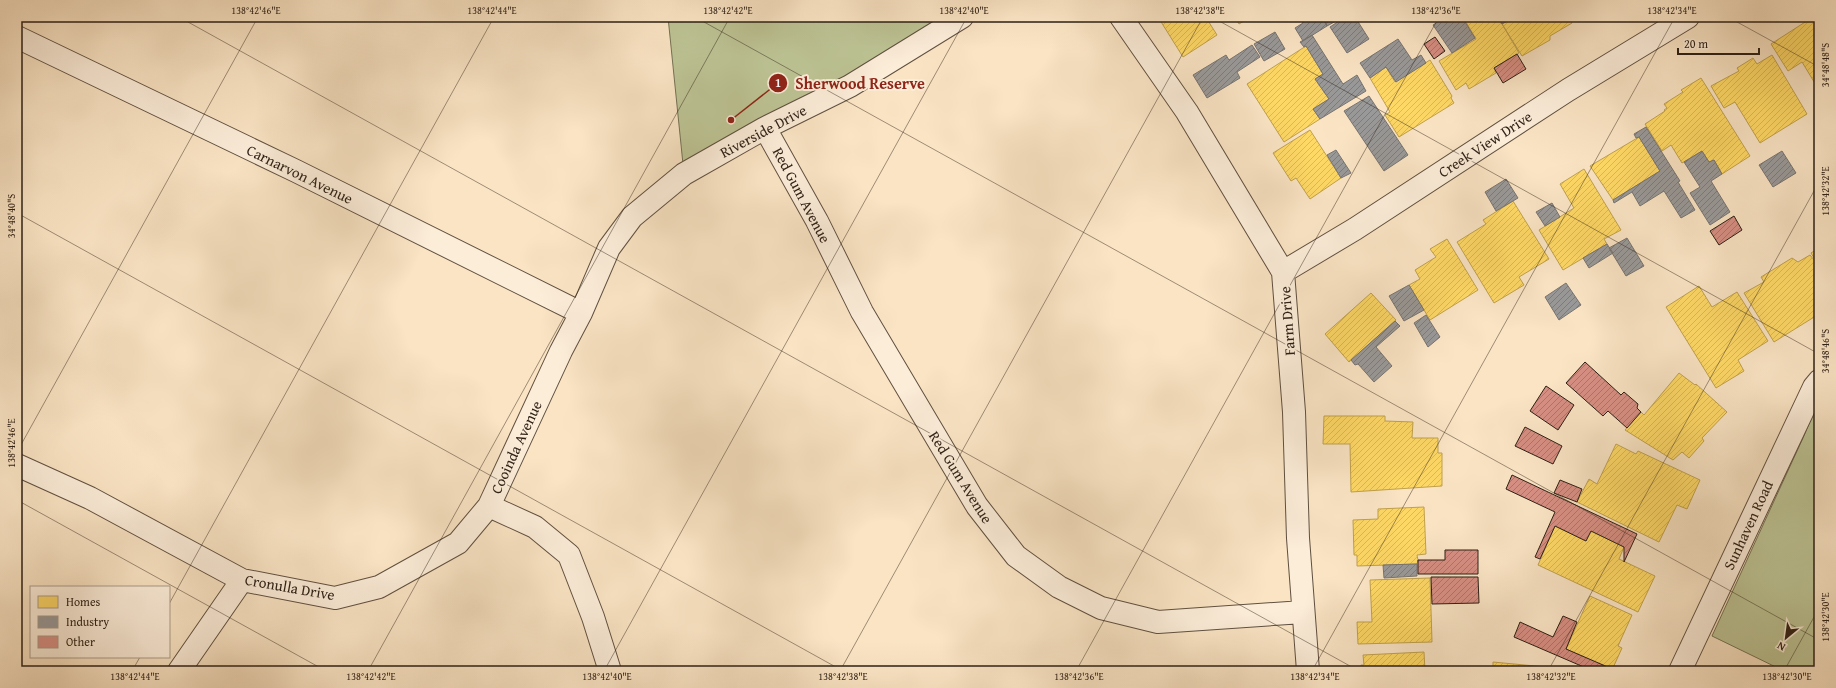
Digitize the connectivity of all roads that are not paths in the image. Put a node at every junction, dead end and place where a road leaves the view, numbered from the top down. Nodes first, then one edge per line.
1 (962, 17) edge
2 (1121, 17) edge
3 (1688, 17) edge
4 (17, 37) edge
5 (765, 128) junction
6 (632, 217) joint
7 (1283, 272) junction
8 (581, 313) junction
9 (1819, 381) edge
10 (17, 465) edge
11 (489, 506) junction
12 (242, 580) junction
13 (1303, 612) junction
14 (180, 671) edge
15 (610, 671) edge
16 (1308, 671) edge
17 (1680, 671) edge

1 - 5 street, Riverside Drive
2 - 7 street, Farm Drive
3 - 7 street, Creek View Drive
4 - 8 street, Carnarvon Avenue
5 - 6 street, Riverside Drive
5 - 13 street, Red Gum Avenue
6 - 8 street, Cooinda Avenue
7 - 13 street, Farm Drive
8 - 11 street, Cooinda Avenue
9 - 17 street, Sunhaven Road
10 - 12 street, Cronulla Drive
11 - 12 street, Cronulla Drive
11 - 15 street, Cooinda Avenue
12 - 14 street
13 - 16 street, Farm Drive

